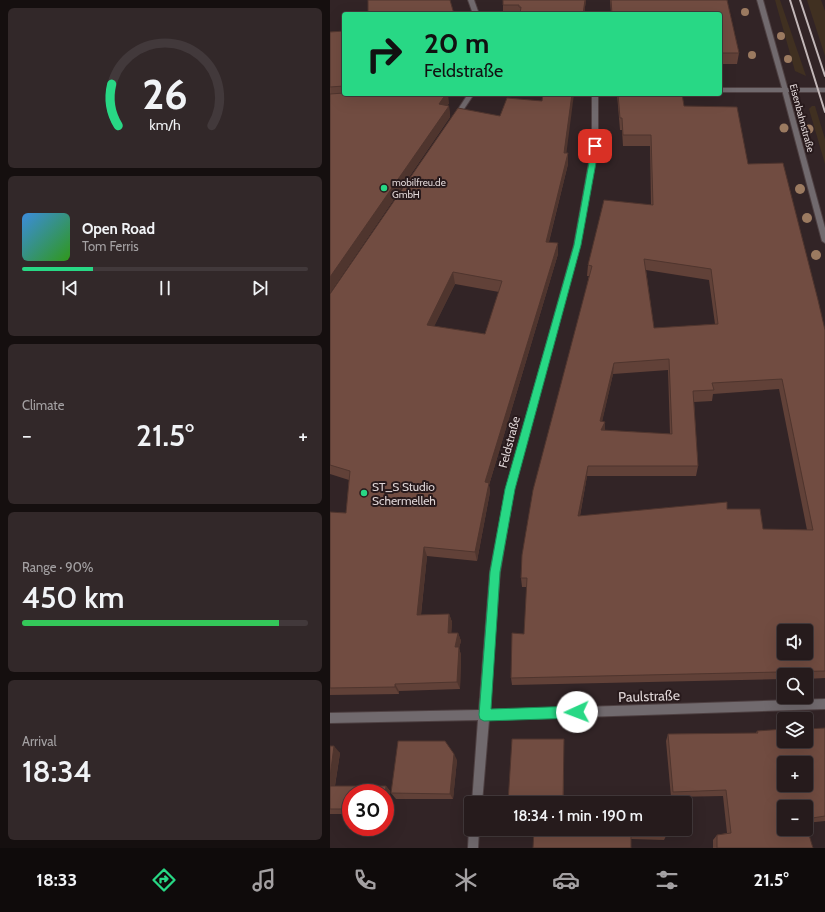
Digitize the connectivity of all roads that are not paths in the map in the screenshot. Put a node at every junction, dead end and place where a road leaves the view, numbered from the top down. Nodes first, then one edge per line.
1 (472, 0) edge
2 (760, 0) edge
3 (475, 12) edge
4 (722, 90) edge
5 (784, 90) junction
6 (825, 90) edge
7 (470, 96) edge
8 (595, 96) edge
9 (453, 120) edge
10 (825, 241) edge
11 (825, 704) edge
12 (484, 715) junction
13 (330, 718) edge
14 (478, 796) edge
15 (474, 836) edge
16 (473, 848) edge

1 - 3 street
2 - 5 street, Eisenbahnstraße
4 - 5 street
5 - 6 street
5 - 10 street, Eisenbahnstraße
7 - 9 street
8 - 12 street, Feldstraße
11 - 12 street, Paulstraße
12 - 13 street, Paulstraße
12 - 14 street, Feldstraße
15 - 16 street

